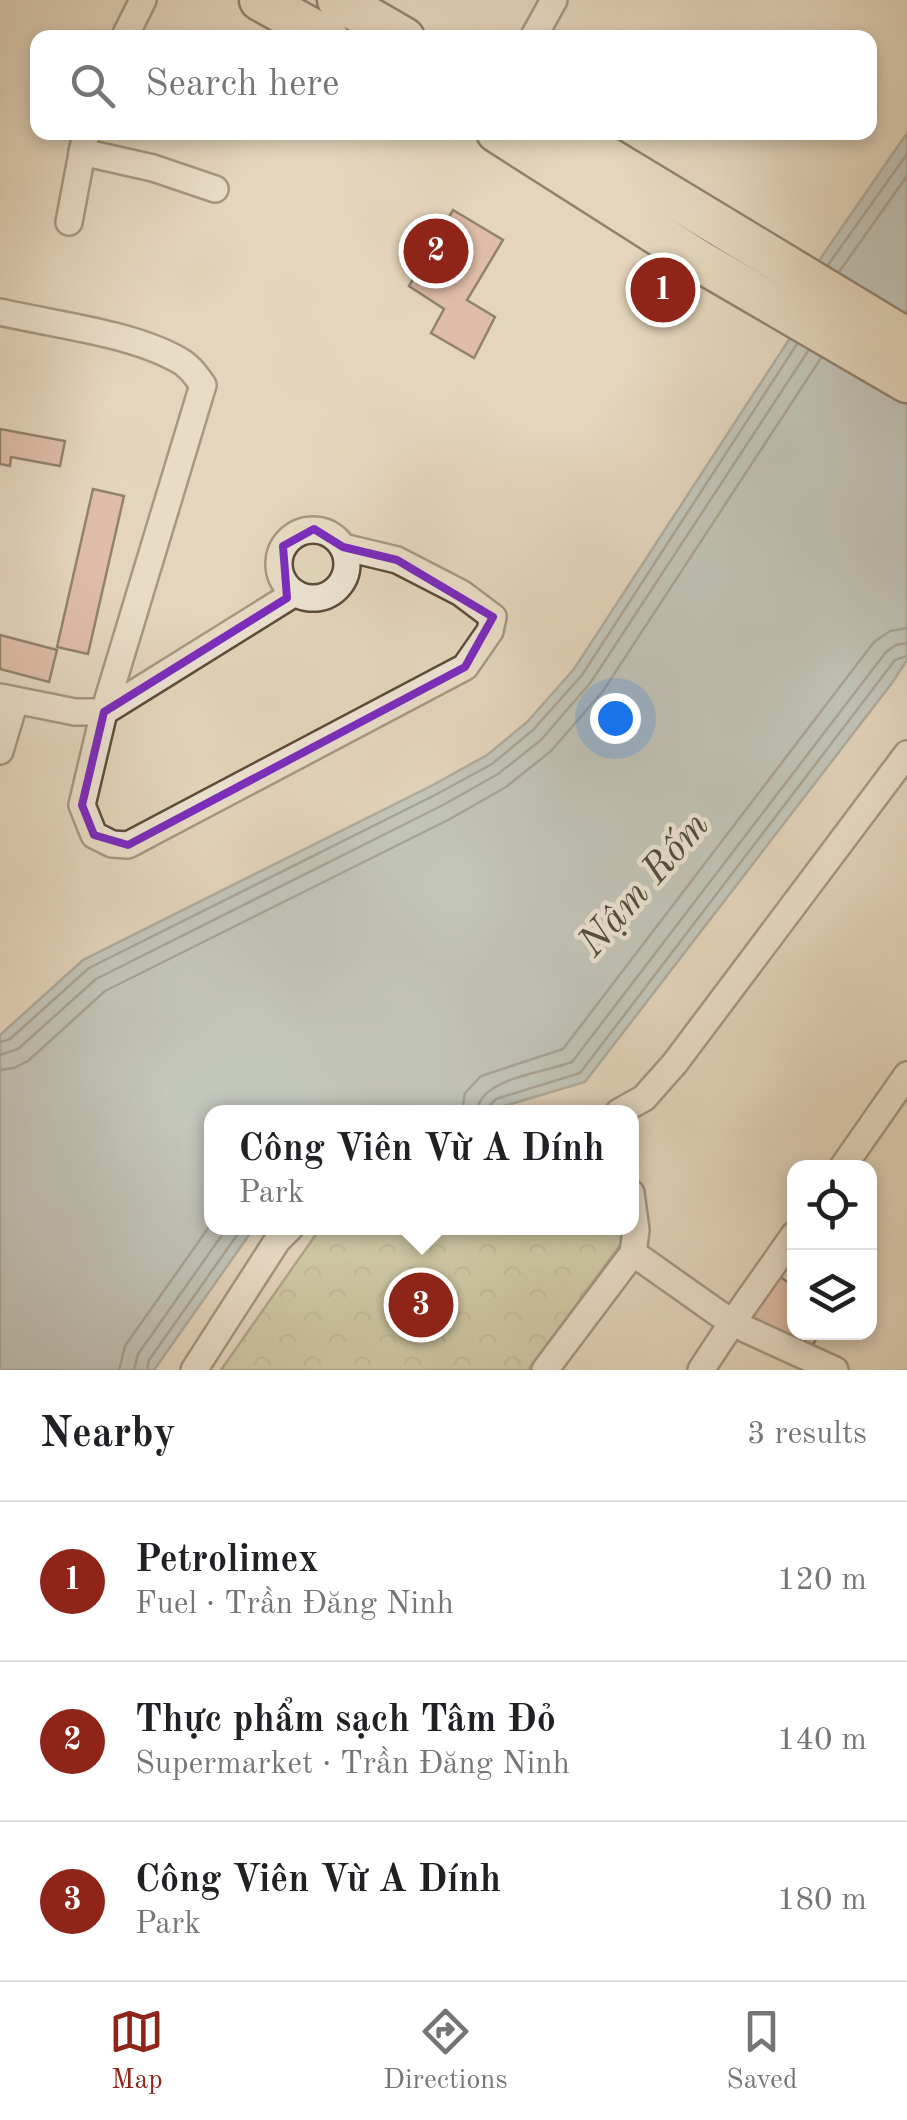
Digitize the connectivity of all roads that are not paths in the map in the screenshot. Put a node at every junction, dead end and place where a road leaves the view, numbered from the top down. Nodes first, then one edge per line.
1 (143, 0) edge
2 (260, 0) edge
3 (338, 0) edge
4 (554, 0) edge
5 (128, 30) edge
6 (314, 30) edge
7 (390, 30) edge
8 (537, 30) edge
9 (513, 140) edge
10 (577, 140) edge
11 (84, 142) edge
12 (215, 189) dead end
13 (68, 222) dead end
14 (783, 289) junction
15 (0, 312) edge
16 (907, 339) edge
17 (907, 382) edge
18 (343, 548) junction
19 (294, 593) junction
20 (8, 699) edge
21 (104, 712) junction
22 (0, 751) edge
23 (907, 754) edge
24 (907, 1074) edge
25 (632, 1105) edge
26 (898, 1105) edge
27 (849, 1160) edge
28 (285, 1235) edge
29 (635, 1235) edge
30 (787, 1245) edge
31 (632, 1254) junction
32 (732, 1323) junction
33 (194, 1370) edge
34 (545, 1370) edge
35 (701, 1370) edge
36 (836, 1370) edge

1 - 5 street
2 - 6 main road
3 - 7 main road
4 - 8 street
9 - 14 main road
10 - 14 main road
11 - 12 street
11 - 13 street
14 - 16 main road
14 - 17 main road
15 - 21 street
18 - 19 street
18 - 19 street
18 - 21 street
19 - 21 street
20 - 21 street
20 - 22 street
23 - 25 street
24 - 26 street
26 - 27 street
28 - 33 street
29 - 31 street
30 - 32 street
31 - 32 street
31 - 34 street
32 - 35 street
32 - 36 street

